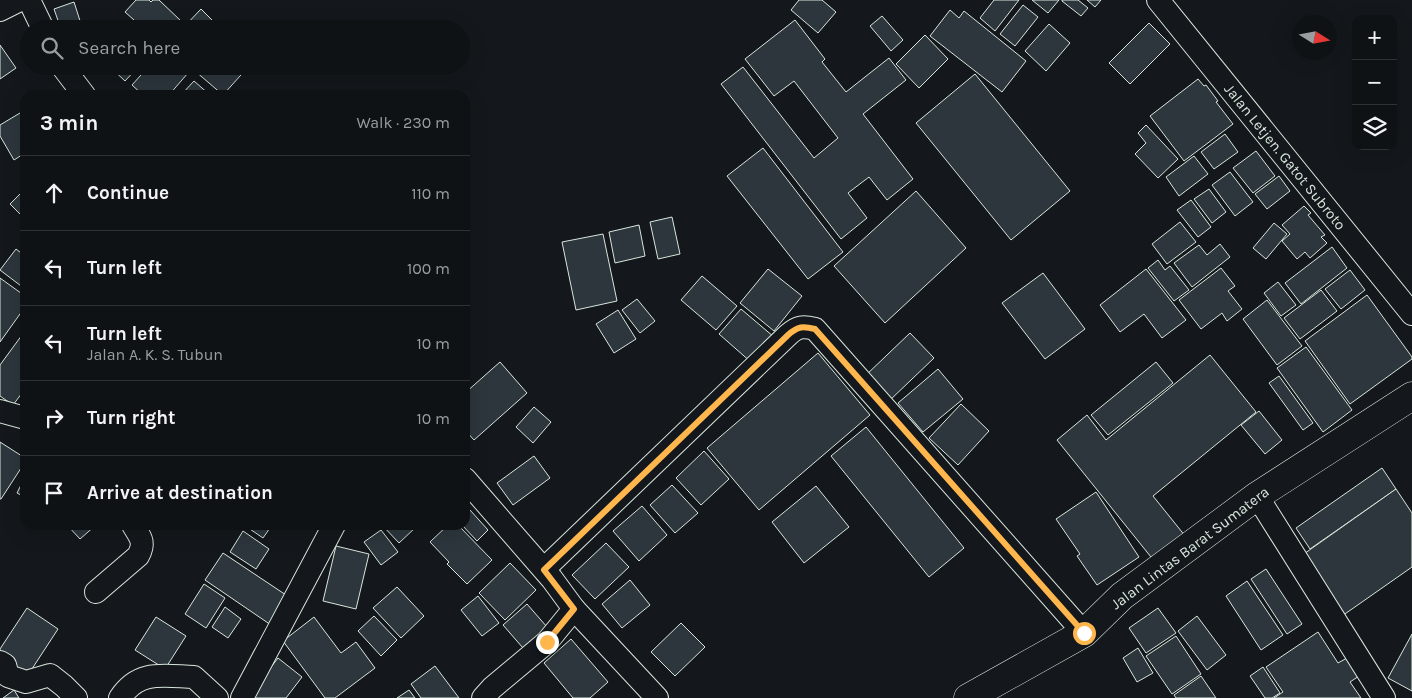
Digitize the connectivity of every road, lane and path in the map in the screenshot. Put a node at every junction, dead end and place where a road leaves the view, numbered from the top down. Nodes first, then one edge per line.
1 (20, 0) edge
2 (30, 0) edge
3 (1158, 0) edge
4 (0, 10) edge
5 (38, 20) edge
6 (69, 75) edge
7 (80, 90) edge
8 (1412, 314) edge
9 (1412, 396) edge
10 (0, 411) edge
11 (20, 417) edge
12 (470, 485) edge
13 (1257, 496) junction
14 (135, 530) edge
15 (331, 530) edge
16 (544, 570) junction
17 (96, 592) dead end
18 (574, 609) junction
19 (1084, 633) junction
20 (0, 662) edge
21 (76, 698) edge
22 (120, 698) edge
23 (217, 698) edge
24 (242, 698) edge
25 (482, 698) edge
26 (658, 698) edge
27 (968, 698) edge
28 (1384, 698) edge

1 - 4 street
2 - 5 street
3 - 8 street, Jalan Letjen. Gatot Subroto
6 - 7 street
9 - 13 highway, Jalan Lintas Barat Sumatera
10 - 11 street
12 - 16 street
13 - 19 highway, Jalan Lintas Barat Sumatera
13 - 28 street
14 - 17 street
15 - 24 street
16 - 18 street
16 - 19 street
18 - 25 street
18 - 26 street
19 - 27 highway, Jalan Lintas Barat Sumatera
20 - 21 street
22 - 23 street

